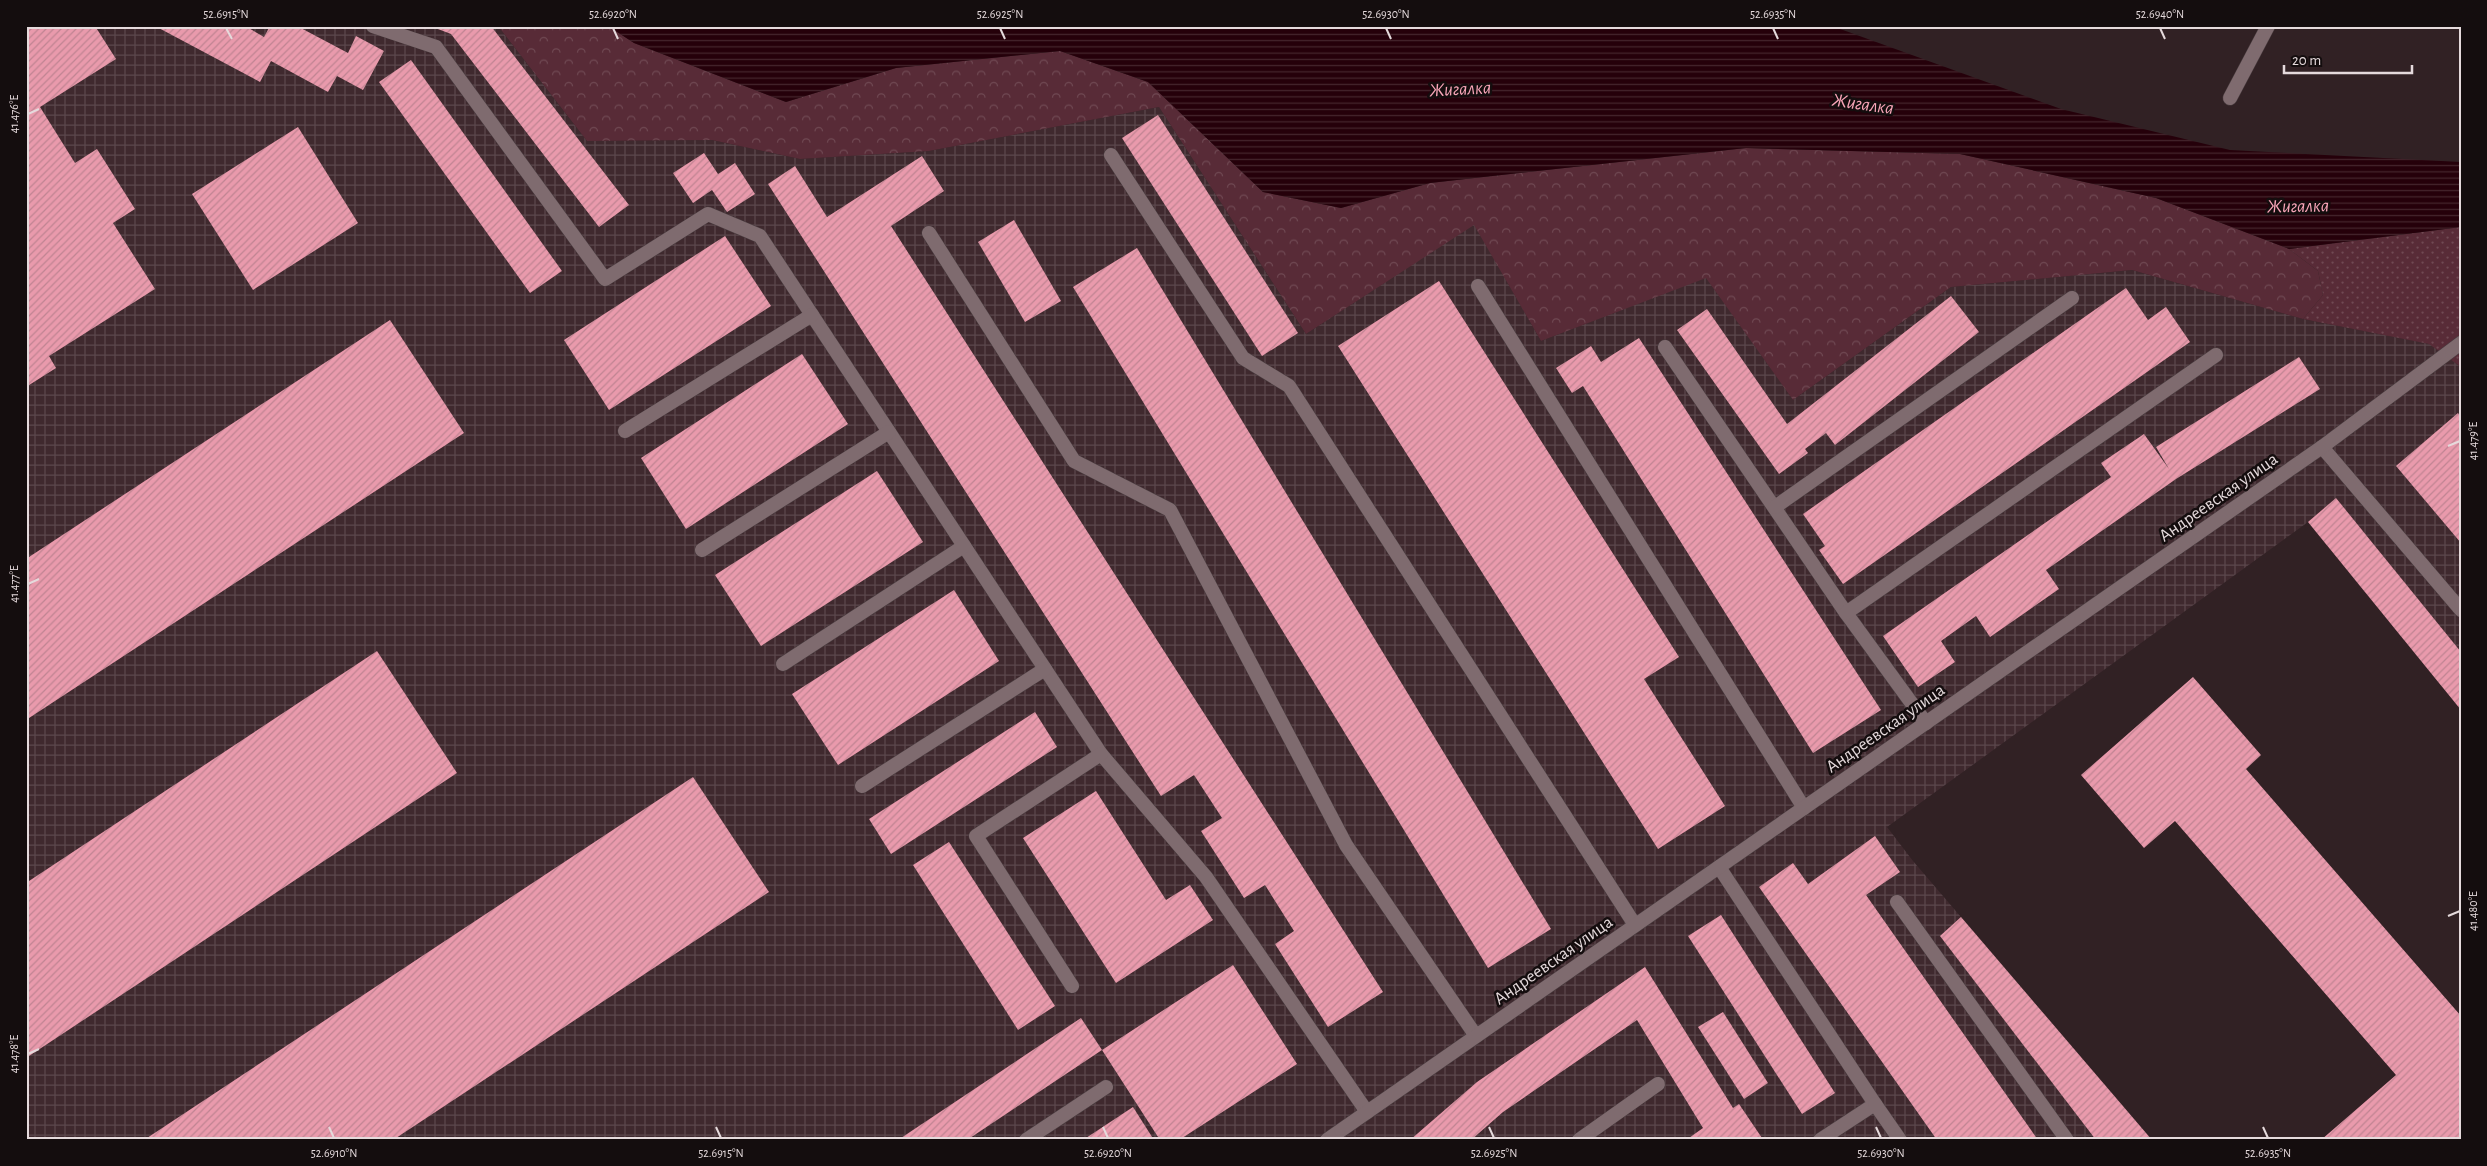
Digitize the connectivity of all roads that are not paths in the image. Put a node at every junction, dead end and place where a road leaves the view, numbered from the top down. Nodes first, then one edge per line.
1 (373, 26) edge
2 (2268, 26) edge
3 (2230, 98) dead end
4 (1111, 156) dead end
5 (929, 233) dead end
6 (1478, 286) dead end
7 (2072, 298) dead end
8 (812, 315) junction
9 (2461, 343) edge
10 (1666, 347) dead end
11 (2216, 355) dead end
12 (625, 431) dead end
13 (889, 432) junction
14 (2322, 447) junction
15 (1775, 507) junction
16 (964, 546) junction
17 (702, 550) dead end
18 (2461, 610) edge
19 (1846, 613) junction
20 (783, 664) dead end
21 (1045, 669) junction
22 (1926, 723) junction
23 (1102, 754) junction
24 (862, 786) dead end
25 (1804, 808) junction
26 (1718, 867) junction
27 (1897, 902) dead end
28 (1635, 926) junction
29 (1072, 986) dead end
30 (1476, 1036) junction
31 (1658, 1084) dead end
32 (1106, 1087) dead end
33 (1875, 1104) junction
34 (1367, 1112) junction
35 (1026, 1140) edge
36 (1327, 1140) edge
37 (1579, 1140) edge
38 (1820, 1140) edge
39 (1900, 1140) edge
40 (2067, 1140) edge

1 - 8 street
2 - 3 street
4 - 28 street
5 - 30 street
6 - 25 street
7 - 15 street
8 - 12 street
8 - 13 street
9 - 14 street, Андреевская улица
10 - 15 street
11 - 19 street
13 - 16 street
13 - 17 street
14 - 18 street
14 - 22 street, Андреевская улица
15 - 19 street
16 - 20 street
16 - 21 street
19 - 22 street
21 - 23 street
21 - 24 street
22 - 25 street, Андреевская улица
23 - 29 street
23 - 34 street
25 - 26 street, Андреевская улица
26 - 28 street, Андреевская улица
26 - 33 street
27 - 40 street
28 - 30 street, Андреевская улица
30 - 34 street, Андреевская улица
31 - 37 street
32 - 35 street
33 - 38 street
33 - 39 street
34 - 36 street, Андреевская улица

